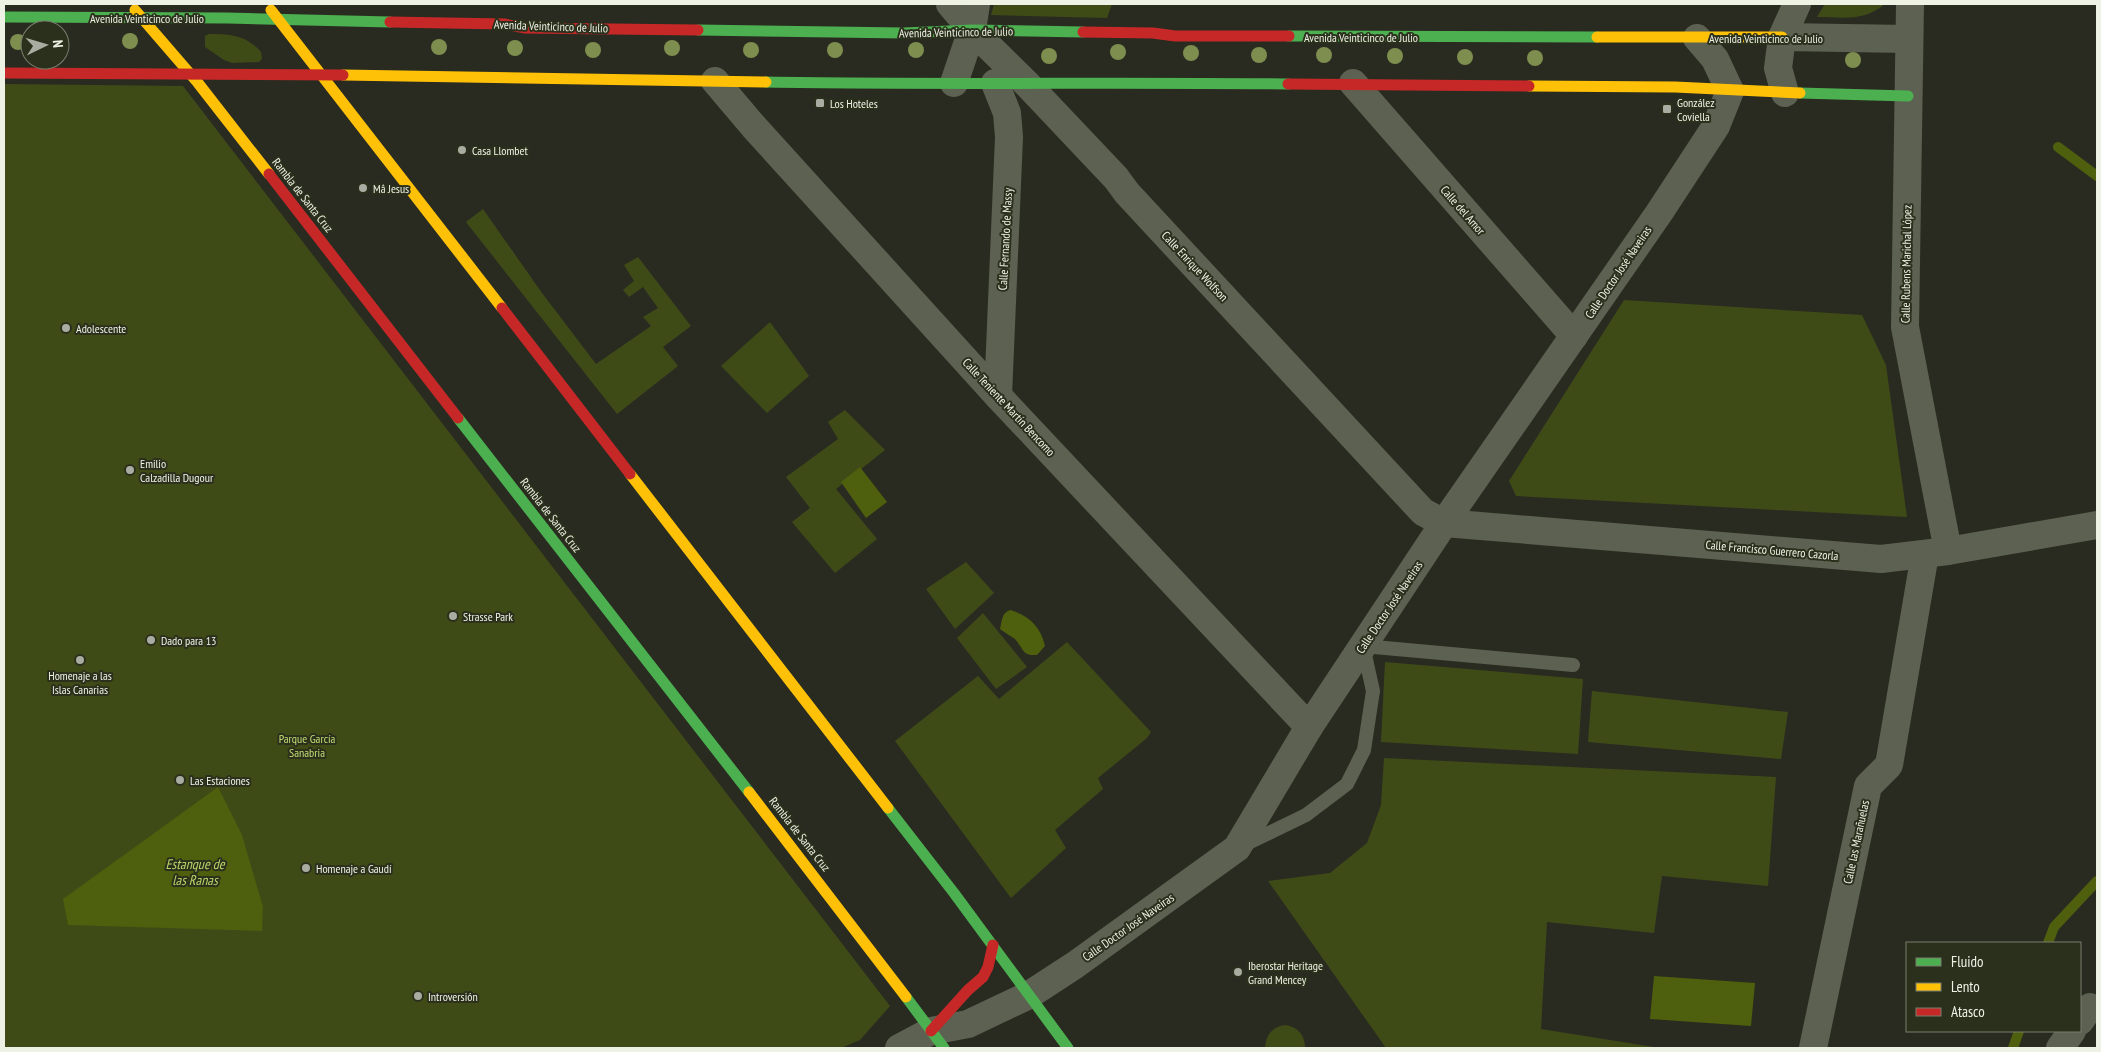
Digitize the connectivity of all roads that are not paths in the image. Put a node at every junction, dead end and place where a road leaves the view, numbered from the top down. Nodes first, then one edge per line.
1 (129, 4) edge
2 (265, 4) edge
3 (950, 4) edge
4 (976, 4) edge
5 (1782, 4) edge
6 (1797, 4) edge
7 (1910, 4) edge
8 (4, 17) edge
9 (143, 19) junction
10 (279, 19) junction
11 (972, 30) junction
12 (1782, 37) junction
13 (1697, 38) junction
14 (1909, 39) junction
15 (4, 73) edge
16 (192, 75) junction
17 (322, 76) junction
18 (715, 81) junction
19 (954, 83) junction
20 (1026, 83) junction
21 (1353, 83) junction
22 (995, 84) junction
23 (1730, 91) junction
24 (1785, 93) junction
25 (1908, 96) junction
26 (1574, 336) junction
27 (998, 396) junction
28 (1444, 523) junction
29 (2097, 525) edge
30 (1936, 552) junction
31 (1363, 646) junction
32 (1573, 665) dead end
33 (1309, 727) junction
34 (1237, 848) junction
35 (993, 945) junction
36 (1029, 995) junction
37 (2071, 1032) edge
38 (938, 1040) edge
39 (899, 1048) edge
40 (1068, 1048) edge
41 (1813, 1048) edge
42 (2060, 1048) edge

1 - 9 street, Rambla de Santa Cruz
2 - 10 street
3 - 11 street, Calle Enrique Wolfson
4 - 11 street
5 - 12 street
6 - 12 street
7 - 14 street, Calle Rubens Marichal López
8 - 9 street, Avenida Veinticinco de Julio
9 - 10 street, Avenida Veinticinco de Julio
9 - 16 street, Rambla de Santa Cruz
10 - 11 street, Avenida Veinticinco de Julio
10 - 17 street
11 - 13 street, Avenida Veinticinco de Julio
11 - 19 street
11 - 20 street, Calle Enrique Wolfson
12 - 13 street, Avenida Veinticinco de Julio
12 - 14 street, Avenida Veinticinco de Julio
12 - 24 street
13 - 23 street
14 - 25 street, Calle Rubens Marichal López
15 - 16 street
16 - 17 street
16 - 38 street, Rambla de Santa Cruz
17 - 18 street
17 - 35 street
18 - 19 street
18 - 27 street, Calle Teniente Martín Bencomo
19 - 22 street
20 - 21 street
20 - 22 street
20 - 28 street, Calle Enrique Wolfson
21 - 23 street
21 - 26 street, Calle del Amor
22 - 27 street, Calle Fernando de Massy
23 - 24 street
23 - 26 street, Calle Doctor José Naveiras
24 - 25 street
25 - 30 street, Calle Rubens Marichal López
26 - 28 street, Calle Doctor José Naveiras
27 - 33 street, Calle Teniente Martín Bencomo
28 - 30 street, Calle Francisco Guerrero Cazorla
28 - 31 street, Calle Doctor José Naveiras
29 - 30 street, Calle Francisco Guerrero Cazorla
30 - 41 street, Calle las Marañuelas
31 - 32 lane
31 - 33 street, Calle Doctor José Naveiras
31 - 34 lane
33 - 34 street, Calle Doctor José Naveiras
34 - 36 street, Calle Doctor José Naveiras
35 - 36 street
35 - 38 street
36 - 38 street, Calle Doctor José Naveiras
36 - 40 street
37 - 42 street
38 - 39 street, Calle Doctor José Naveiras

